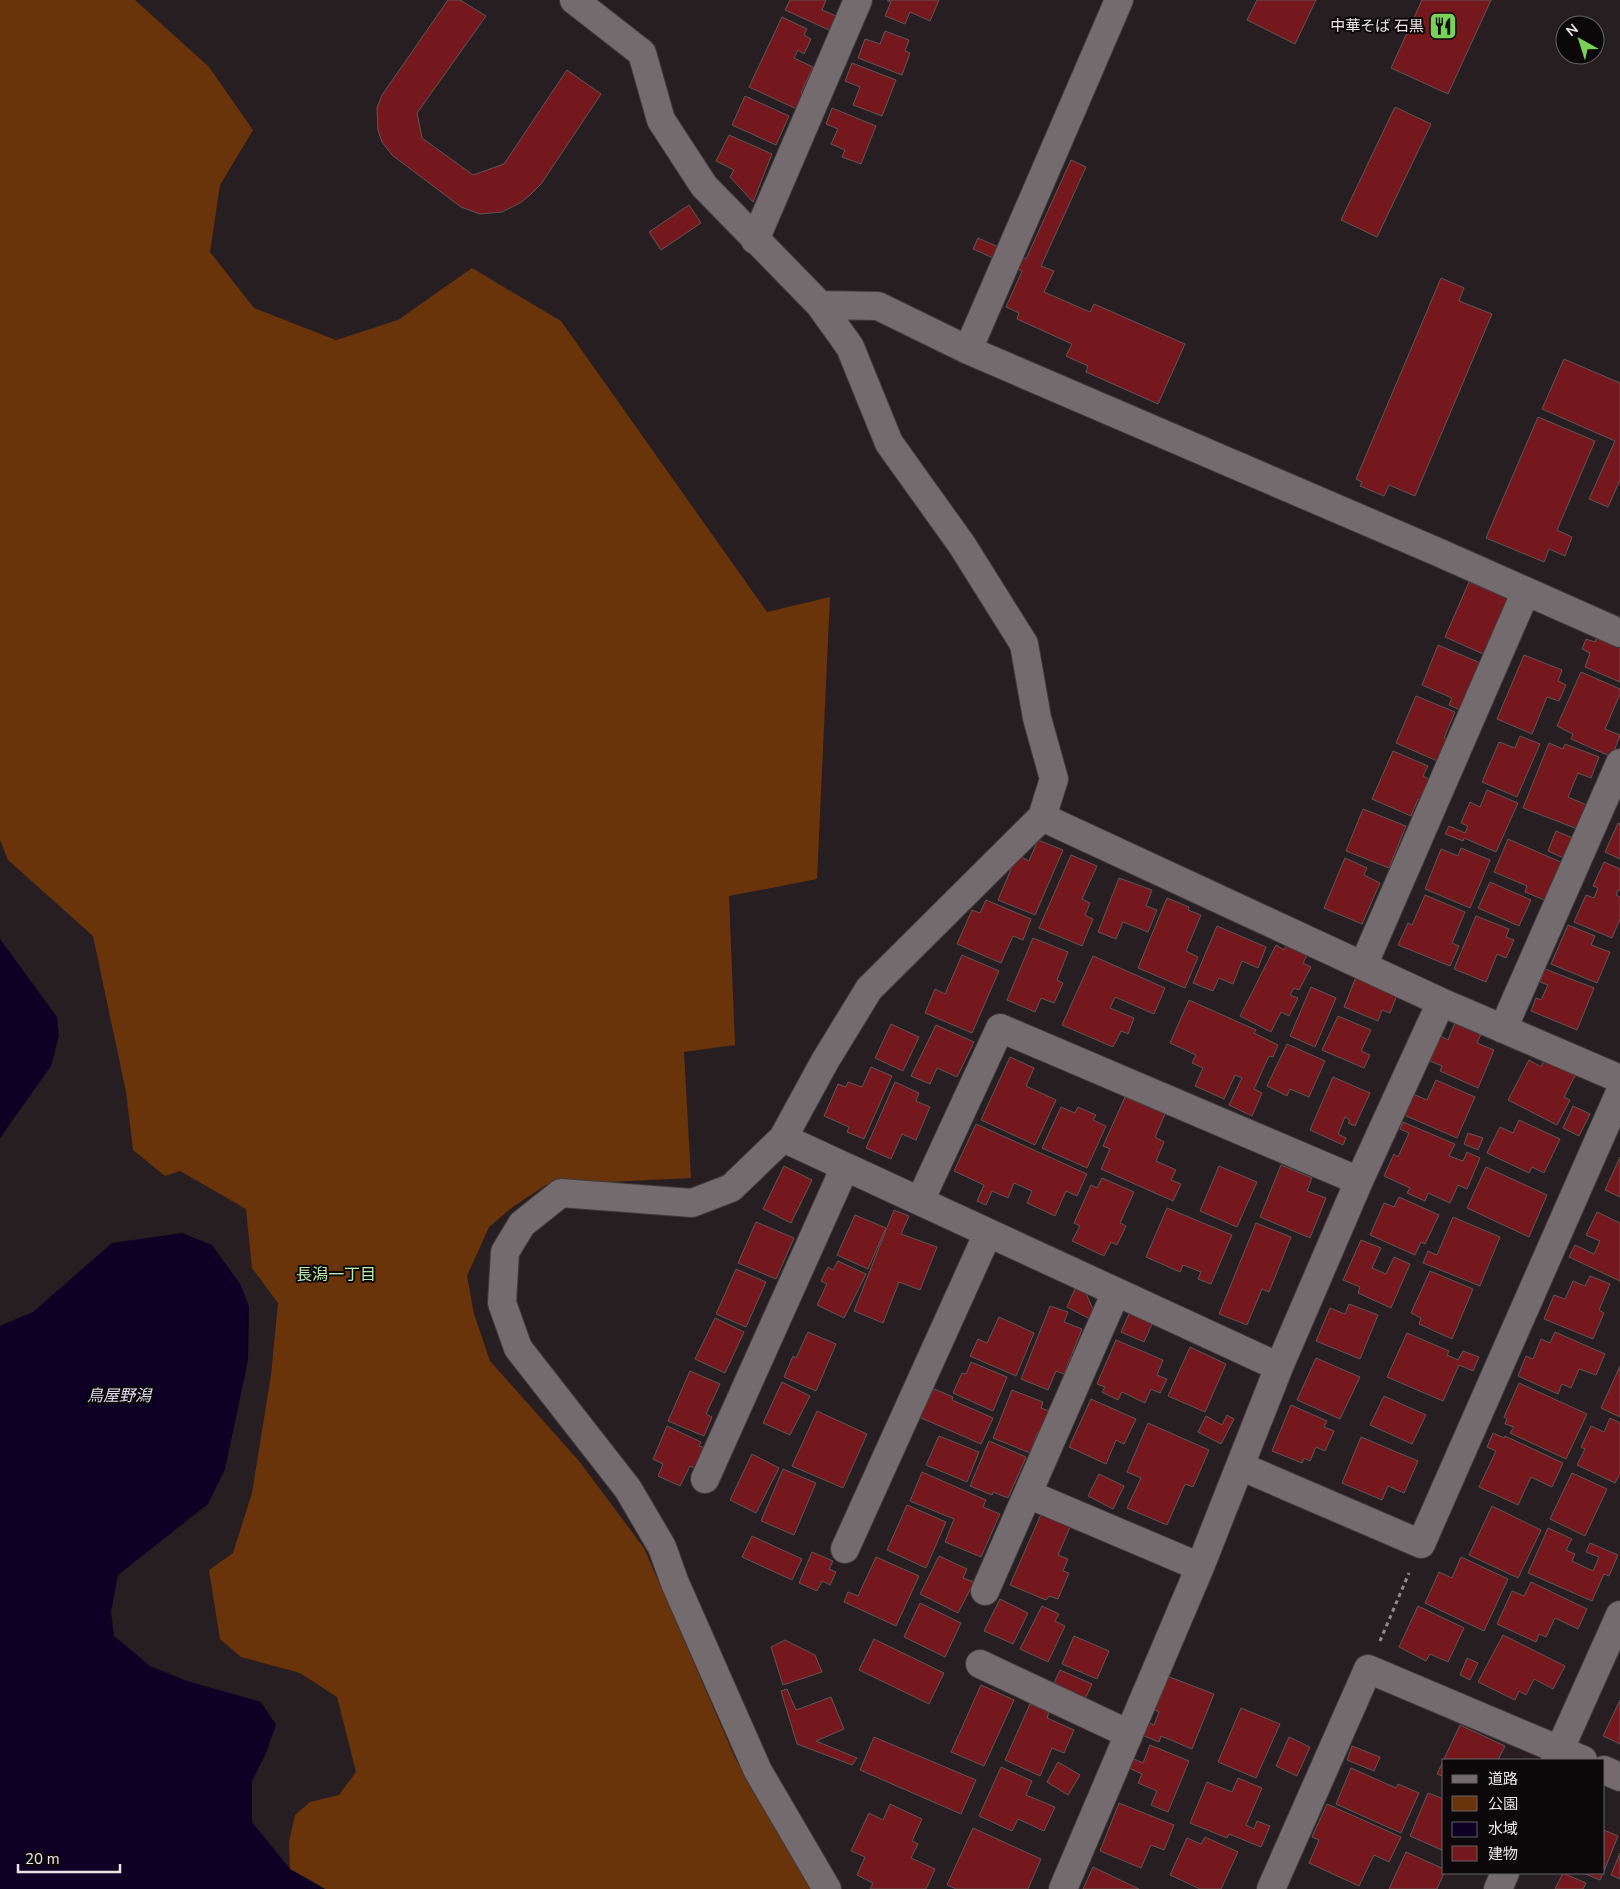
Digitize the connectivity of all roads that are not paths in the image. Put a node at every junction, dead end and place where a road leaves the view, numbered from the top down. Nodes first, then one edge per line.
1 (574, 0) edge
2 (858, 0) edge
3 (1119, 0) edge
4 (755, 240) junction
5 (820, 305) junction
6 (968, 350) junction
7 (1526, 591) junction
8 (1620, 633) edge
9 (1620, 763) edge
10 (1042, 817) junction
11 (1363, 966) junction
12 (1441, 1002) junction
13 (1503, 1029) junction
14 (1620, 1079) edge
15 (1620, 1092) edge
16 (783, 1138) junction
17 (845, 1167) junction
18 (1358, 1182) junction
19 (920, 1201) junction
20 (988, 1233) junction
21 (1116, 1292) junction
22 (1279, 1367) junction
23 (1240, 1466) junction
24 (705, 1479) dead end
25 (1028, 1494) junction
26 (845, 1548) dead end
27 (1200, 1567) junction
28 (985, 1591) dead end
29 (1620, 1615) edge
30 (980, 1664) dead end
31 (1129, 1734) junction
32 (1566, 1757) edge
33 (1605, 1770) edge
34 (1620, 1777) edge
35 (1505, 1874) edge
36 (827, 1889) edge
37 (1063, 1889) edge
38 (1271, 1889) edge
39 (1498, 1889) edge

1 - 4 street
2 - 4 street
3 - 6 street
4 - 5 street
5 - 6 street
5 - 10 street
6 - 7 street
7 - 8 street
7 - 11 street
9 - 13 street
10 - 11 street
10 - 16 street
11 - 12 street
12 - 13 street
12 - 18 street
13 - 14 street
15 - 23 street
16 - 17 street
16 - 36 street
17 - 19 street
17 - 24 street
18 - 19 street
18 - 22 street
19 - 20 street
20 - 21 street
20 - 26 street
21 - 22 street
21 - 25 street
22 - 23 street
23 - 27 street
25 - 27 street
25 - 28 street
27 - 31 street
29 - 32 street
30 - 31 street
31 - 37 street
32 - 38 street
33 - 34 street
35 - 39 street

